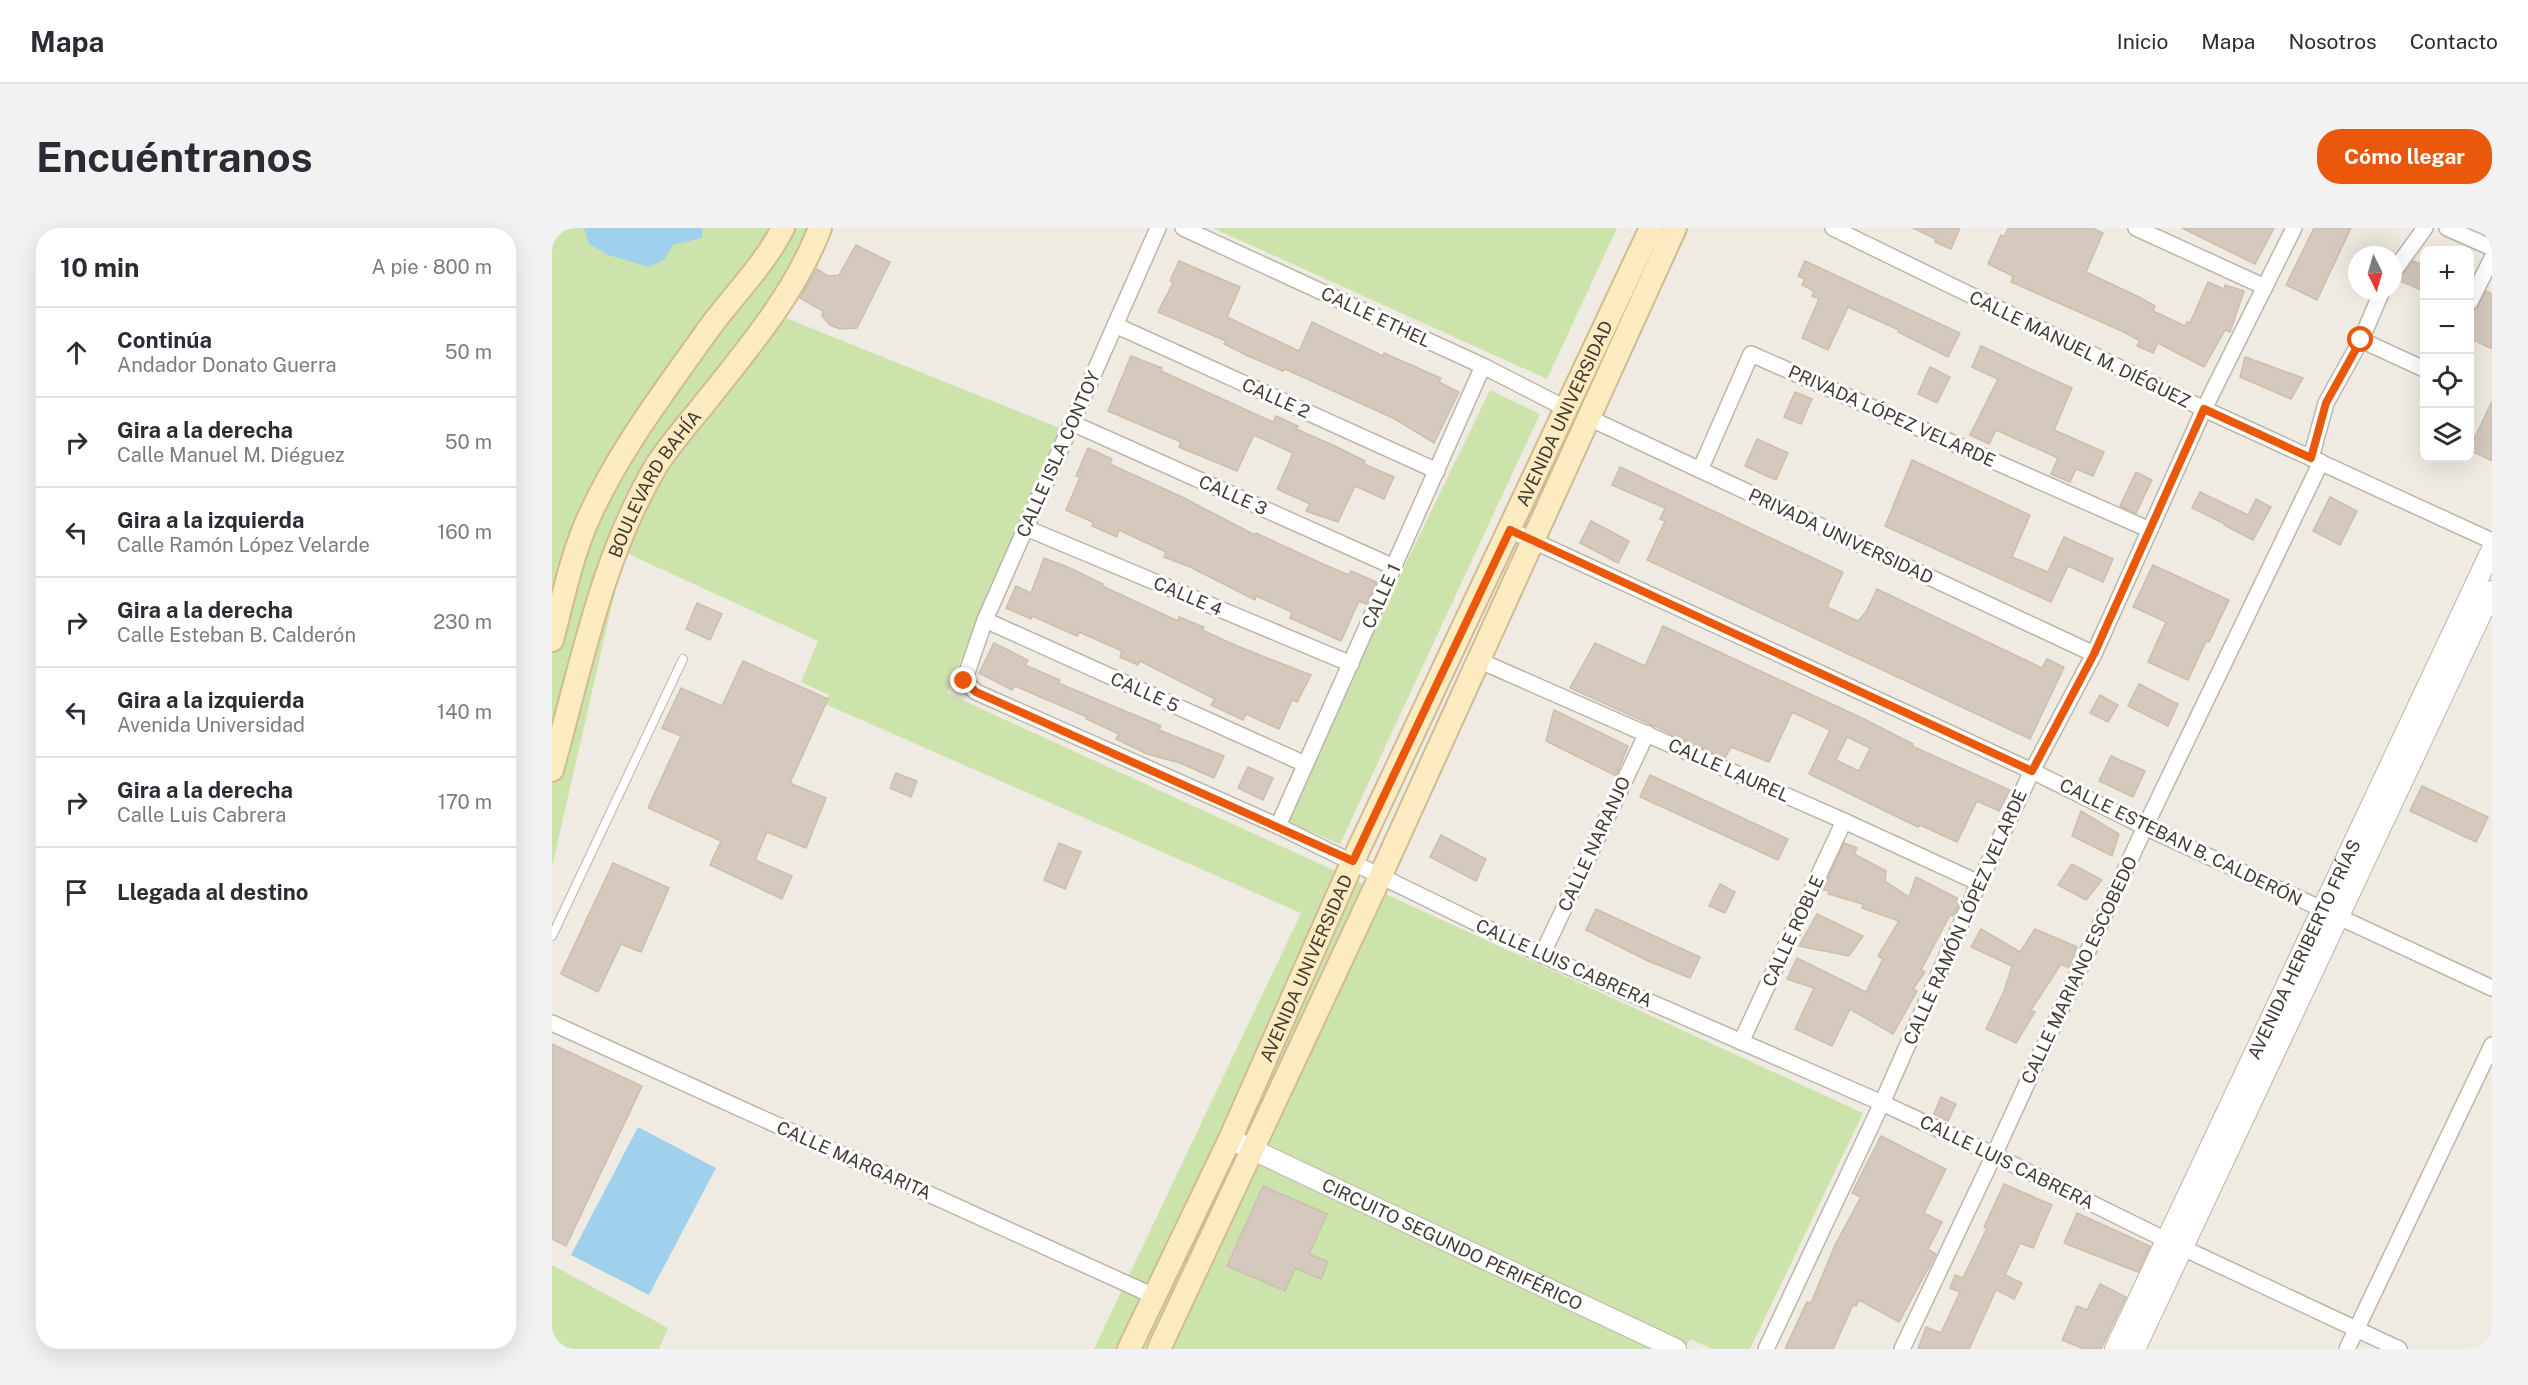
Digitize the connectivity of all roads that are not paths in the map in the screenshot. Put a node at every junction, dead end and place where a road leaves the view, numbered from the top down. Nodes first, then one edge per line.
1 (783, 228) edge
2 (820, 228) edge
3 (1158, 228) edge
4 (1183, 228) edge
5 (1651, 228) edge
6 (1675, 228) edge
7 (1833, 228) edge
8 (2136, 228) edge
9 (2294, 228) edge
10 (2425, 228) edge
11 (2447, 228) edge
12 (2492, 248) edge
13 (2492, 258) edge
14 (2402, 260) edge
15 (2265, 287) junction
16 (2378, 300) edge
17 (2471, 300) edge
18 (1115, 325) junction
19 (1600, 338) junction
20 (2361, 340) junction
21 (1621, 348) junction
22 (1483, 366) junction
23 (2420, 367) edge
24 (1568, 409) junction
25 (2204, 409) junction
26 (1589, 418) junction
27 (1072, 423) junction
28 (2316, 460) junction
29 (1700, 470) junction
30 (1437, 471) junction
31 (1026, 528) junction
32 (1510, 530) junction
33 (2150, 530) junction
34 (1532, 541) junction
35 (2492, 541) edge
36 (2492, 549) edge
37 (1394, 567) junction
38 (2492, 591) edge
39 (985, 620) junction
40 (552, 640) edge
41 (2094, 654) junction
42 (683, 659) dead end
43 (1478, 660) junction
44 (1351, 664) junction
45 (964, 681) joint
46 (1647, 733) junction
47 (1305, 764) junction
48 (552, 770) edge
49 (2032, 771) junction
50 (1844, 821) junction
51 (1278, 826) junction
52 (2145, 827) junction
53 (1353, 861) junction
54 (1380, 877) junction
55 (1979, 883) junction
56 (2330, 914) junction
57 (552, 936) edge
58 (1542, 955) junction
59 (2492, 988) edge
60 (552, 1023) edge
61 (1741, 1042) junction
62 (2492, 1045) edge
63 (1882, 1102) junction
64 (1230, 1139) junction
65 (1254, 1150) junction
66 (1994, 1155) junction
67 (2174, 1244) junction
68 (1156, 1297) junction
69 (2357, 1328) junction
70 (1129, 1349) edge
71 (1159, 1349) edge
72 (1676, 1349) edge
73 (1766, 1349) edge
74 (1902, 1349) edge
75 (2115, 1349) edge
76 (2135, 1349) edge
77 (2347, 1349) edge
78 (2399, 1349) edge

1 - 40 main road
2 - 48 main road, BOULEVARD BAHÍA
3 - 18 street, CALLE ISLA CONTOY
4 - 22 street, CALLE ETHEL
5 - 19 main road, AVENIDA UNIVERSIDAD
6 - 21 main road, AVENIDA UNIVERSIDAD
7 - 25 street, CALLE MANUEL M. DIÉGUEZ
8 - 15 street
9 - 15 street, CALLE RAMÓN LÓPEZ VELARDE
10 - 14 street
11 - 12 street
13 - 17 street
15 - 25 street, CALLE RAMÓN LÓPEZ VELARDE
16 - 20 street, CALLE MARIANO ESCOBEDO
18 - 27 street, CALLE ISLA CONTOY
18 - 30 street, CALLE 2
19 - 21 street
19 - 24 main road, AVENIDA UNIVERSIDAD
20 - 23 street
20 - 28 street, CALLE MARIANO ESCOBEDO
21 - 26 main road, AVENIDA UNIVERSIDAD
22 - 24 street, CALLE ETHEL
22 - 30 street, CALLE 1
24 - 32 main road, AVENIDA UNIVERSIDAD
25 - 28 street, CALLE MANUEL M. DIÉGUEZ
25 - 33 street, CALLE RAMÓN LÓPEZ VELARDE
26 - 29 street, PRIVADA UNIVERSIDAD
26 - 34 main road, AVENIDA UNIVERSIDAD
27 - 31 street, CALLE ISLA CONTOY
27 - 37 street, CALLE 3
28 - 35 street, CALLE MANUEL M. DIÉGUEZ
28 - 52 street, CALLE MARIANO ESCOBEDO
29 - 33 street, PRIVADA LÓPEZ VELARDE
29 - 41 street, PRIVADA UNIVERSIDAD
30 - 37 street, CALLE 1
31 - 39 street, CALLE ISLA CONTOY
31 - 44 street, CALLE 4
32 - 34 street, CALLE ESTEBAN B. CALDERÓN
32 - 53 main road, AVENIDA UNIVERSIDAD
33 - 41 street, CALLE RAMÓN LÓPEZ VELARDE
34 - 43 main road, AVENIDA UNIVERSIDAD
34 - 49 street, CALLE ESTEBAN B. CALDERÓN
36 - 56 street, AVENIDA HERIBERTO FRÍAS
37 - 44 street, CALLE 1
38 - 56 street, AVENIDA HERIBERTO FRÍAS
39 - 45 street, CALLE ISLA CONTOY
39 - 47 street, CALLE 5
41 - 49 street, CALLE RAMÓN LÓPEZ VELARDE
42 - 57 lane
43 - 46 street, CALLE LAUREL
43 - 54 main road, AVENIDA UNIVERSIDAD
44 - 47 street, CALLE 1
45 - 51 street, CALLE LUIS CABRERA
46 - 50 street, CALLE LAUREL
46 - 58 street, CALLE NARANJO
47 - 51 street, CALLE 1
49 - 52 street, CALLE ESTEBAN B. CALDERÓN
49 - 55 street, CALLE RAMÓN LÓPEZ VELARDE
50 - 55 street, CALLE LAUREL
50 - 61 street, CALLE ROBLE
51 - 53 street, CALLE LUIS CABRERA
52 - 56 street, CALLE ESTEBAN B. CALDERÓN
52 - 66 street, CALLE MARIANO ESCOBEDO
53 - 54 street, CALLE LUIS CABRERA
53 - 64 main road, AVENIDA UNIVERSIDAD
54 - 58 street, CALLE LUIS CABRERA
54 - 65 main road, AVENIDA UNIVERSIDAD
55 - 63 street, CALLE RAMÓN LÓPEZ VELARDE
56 - 59 street, CALLE ESTEBAN B. CALDERÓN
56 - 67 street, AVENIDA HERIBERTO FRÍAS
58 - 61 street, CALLE LUIS CABRERA
60 - 68 street, CALLE MARGARITA
61 - 63 street, CALLE LUIS CABRERA
62 - 69 street
63 - 66 street, CALLE LUIS CABRERA
63 - 73 street, CALLE RAMÓN LÓPEZ VELARDE
64 - 65 street, CIRCUITO SEGUNDO PERIFÉRICO
64 - 68 main road, AVENIDA UNIVERSIDAD
65 - 71 main road, AVENIDA UNIVERSIDAD
65 - 72 street, CIRCUITO SEGUNDO PERIFÉRICO
66 - 67 street, CALLE LUIS CABRERA
66 - 74 street, CALLE MARIANO ESCOBEDO
67 - 69 street, CALLE LUIS CABRERA
67 - 75 street, AVENIDA HERIBERTO FRÍAS
67 - 76 street, AVENIDA HERIBERTO FRÍAS
68 - 70 main road, AVENIDA UNIVERSIDAD
69 - 77 street
69 - 78 street, CALLE LUIS CABRERA

